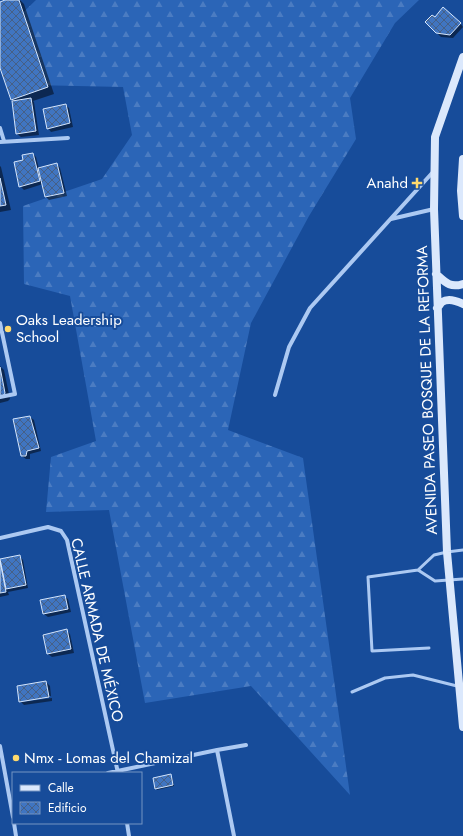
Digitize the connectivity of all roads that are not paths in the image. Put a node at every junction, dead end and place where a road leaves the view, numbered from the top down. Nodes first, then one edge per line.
1 (463, 57) edge
2 (0, 128) edge
3 (68, 138) dead end
4 (2, 141) edge
5 (463, 159) edge
6 (435, 170) junction
7 (434, 209) junction
8 (463, 216) edge
9 (391, 219) junction
10 (436, 274) junction
11 (463, 284) edge
12 (463, 304) edge
13 (438, 308) junction
14 (0, 323) edge
15 (275, 395) dead end
16 (0, 397) edge
17 (0, 538) edge
18 (463, 550) edge
19 (447, 552) junction
20 (418, 570) junction
21 (463, 579) edge
22 (449, 580) junction
23 (429, 648) dead end
24 (459, 687) junction
25 (352, 692) dead end
26 (463, 727) edge
27 (246, 745) dead end
28 (0, 746) edge
29 (218, 750) junction
30 (117, 772) edge
31 (11, 789) edge
32 (12, 804) edge
33 (14, 824) edge
34 (127, 824) edge
35 (16, 836) edge
36 (130, 836) edge
37 (234, 836) edge

1 - 6 main road, AVENIDA PASEO BOSQUE DE LA REFORMA
2 - 4 street
3 - 4 street
5 - 8 main road
6 - 7 main road, AVENIDA PASEO BOSQUE DE LA REFORMA
6 - 9 street
7 - 9 street
7 - 10 main road, AVENIDA PASEO BOSQUE DE LA REFORMA
9 - 15 street
10 - 11 main road
10 - 13 main road, AVENIDA PASEO BOSQUE DE LA REFORMA
12 - 13 main road
13 - 19 main road, AVENIDA PASEO BOSQUE DE LA REFORMA
14 - 16 street
17 - 30 street, CALLE ARMADA DE MÉXICO
18 - 19 lane
19 - 20 lane
19 - 22 main road, AVENIDA PASEO BOSQUE DE LA REFORMA
20 - 22 lane
20 - 23 lane
21 - 22 lane
22 - 24 main road, AVENIDA PASEO BOSQUE DE LA REFORMA
24 - 25 lane
24 - 26 main road, AVENIDA PASEO BOSQUE DE LA REFORMA
27 - 29 street
28 - 31 street
29 - 30 street
29 - 37 street
31 - 32 street
33 - 35 street
34 - 36 street

